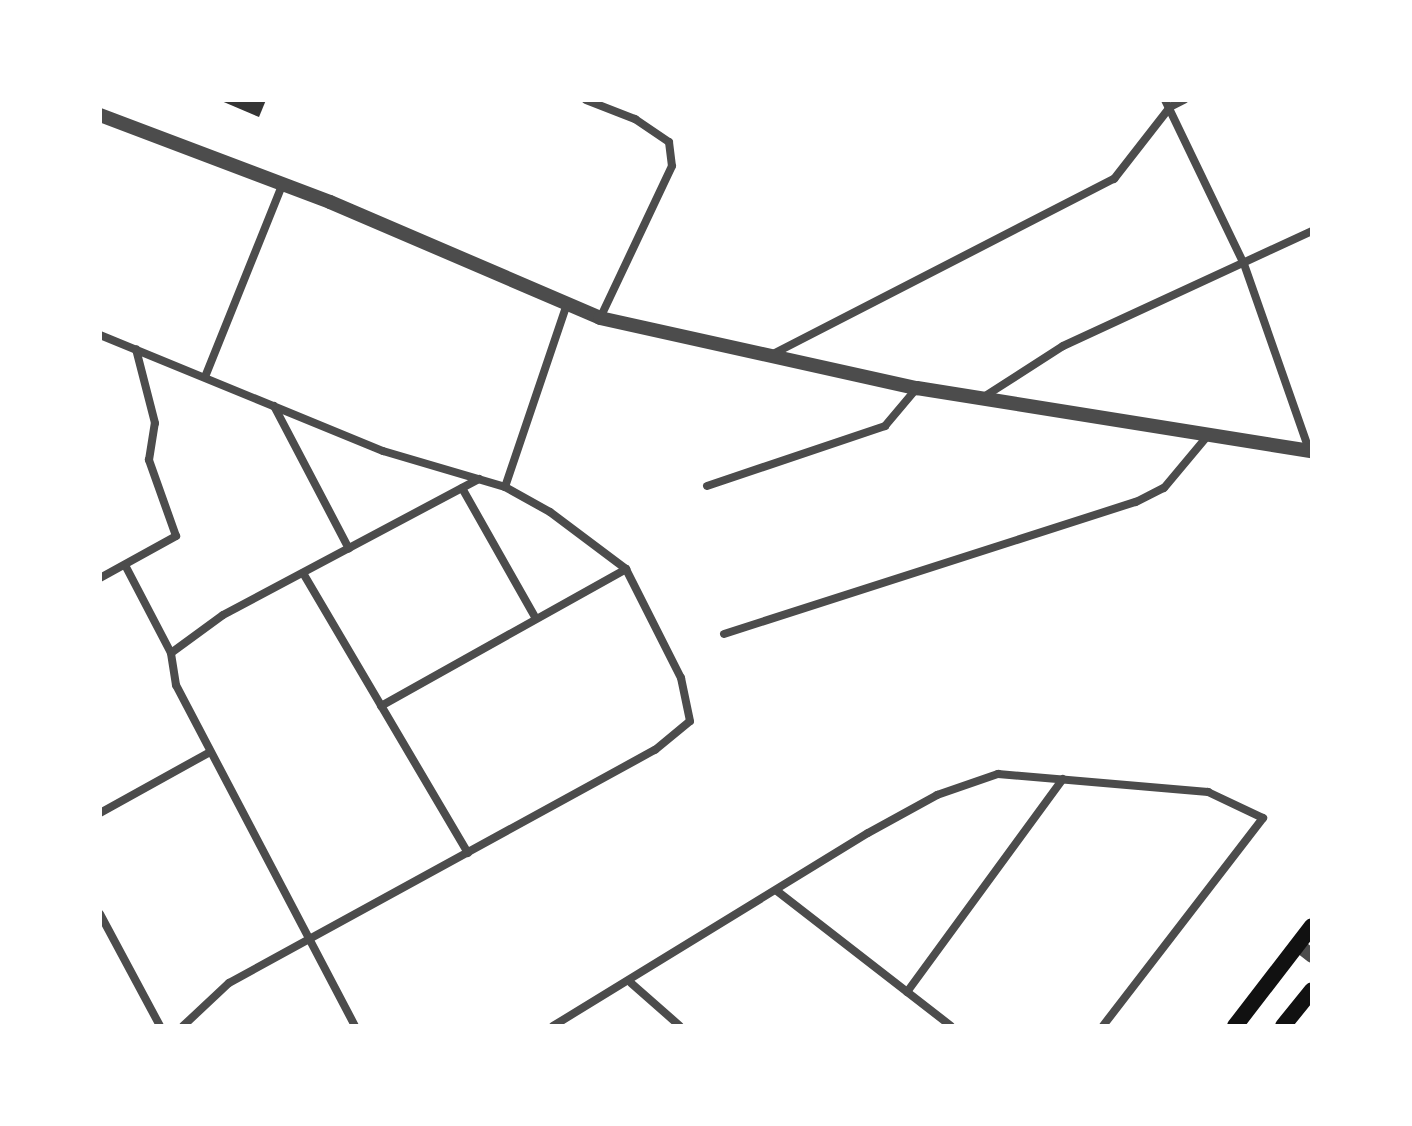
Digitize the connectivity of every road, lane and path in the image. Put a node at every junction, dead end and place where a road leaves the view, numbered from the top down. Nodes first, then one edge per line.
1 (586, 100) edge
2 (1184, 100) edge
3 (1167, 103) edge
4 (100, 115) edge
5 (282, 185) junction
6 (1312, 231) edge
7 (1244, 264) junction
8 (567, 304) junction
9 (600, 318) junction
10 (100, 335) edge
11 (136, 349) junction
12 (770, 355) junction
13 (205, 377) junction
14 (917, 388) junction
15 (981, 399) junction
16 (274, 405) junction
17 (1210, 432) junction
18 (1311, 451) edge
19 (479, 479) junction
20 (707, 486) dead end
21 (505, 487) junction
22 (462, 488) junction
23 (349, 549) junction
24 (125, 565) junction
25 (626, 569) junction
26 (303, 573) junction
27 (100, 578) edge
28 (536, 619) junction
29 (724, 634) dead end
30 (171, 653) junction
31 (381, 706) junction
32 (210, 752) junction
33 (1063, 779) junction
34 (100, 813) edge
35 (468, 853) junction
36 (777, 891) junction
37 (100, 916) edge
38 (1312, 926) edge
39 (312, 939) junction
40 (1298, 945) junction
41 (1312, 956) edge
42 (631, 983) junction
43 (1312, 990) edge
44 (907, 992) junction
45 (160, 1026) edge
46 (183, 1026) edge
47 (355, 1026) edge
48 (553, 1026) edge
49 (680, 1026) edge
50 (951, 1026) edge
51 (1103, 1026) edge
52 (1235, 1026) edge
53 (1283, 1026) edge

1 - 9 street
2 - 3 street
3 - 7 street
3 - 12 street
4 - 5 street
5 - 8 street
5 - 13 street
6 - 7 street
7 - 15 street
7 - 18 street
8 - 9 street
8 - 21 street
9 - 12 street
10 - 11 street
11 - 13 street
11 - 24 street
12 - 14 street
13 - 16 street
14 - 15 street
14 - 20 street
15 - 17 street
16 - 19 street
16 - 23 street
17 - 18 street
17 - 29 street
19 - 21 street
19 - 22 street
21 - 25 street
22 - 23 street
22 - 28 street
23 - 26 street
24 - 27 street
24 - 30 street
25 - 28 street
25 - 35 street
26 - 30 street
26 - 31 street
28 - 31 street
30 - 32 street
31 - 35 street
32 - 34 street
32 - 39 street
33 - 36 street
33 - 44 street
33 - 51 street
35 - 39 street
36 - 42 street
36 - 44 street
37 - 45 street
38 - 40 main road
39 - 46 street
39 - 47 street
40 - 41 street
40 - 52 main road
42 - 48 street
42 - 49 street
43 - 53 main road
44 - 50 street

